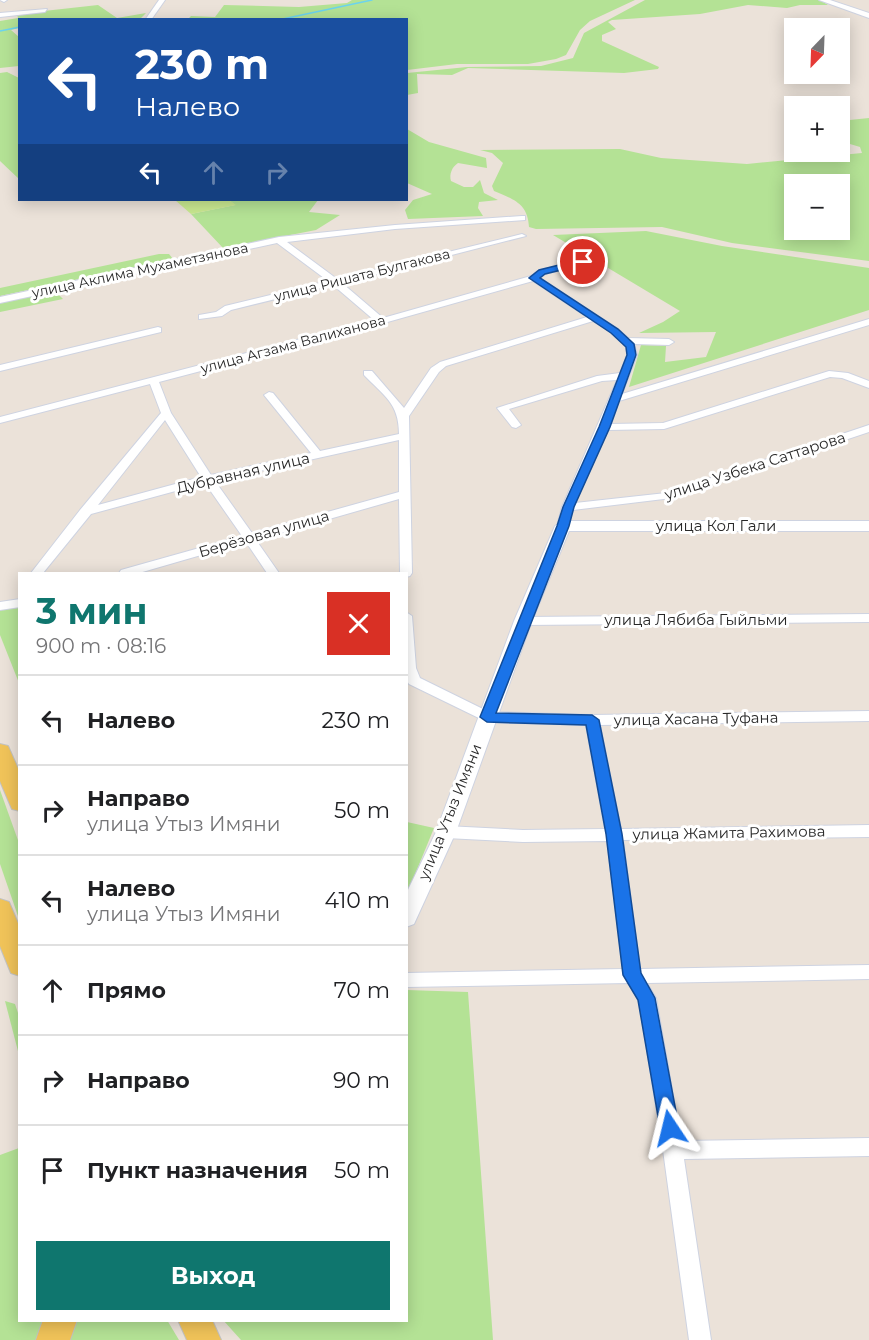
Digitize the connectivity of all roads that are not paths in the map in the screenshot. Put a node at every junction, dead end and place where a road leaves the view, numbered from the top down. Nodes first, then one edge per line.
1 (162, 0) edge
2 (823, 0) edge
3 (45, 10) dead end
4 (0, 15) edge
5 (869, 16) edge
6 (149, 18) edge
7 (522, 218) dead end
8 (522, 236) dead end
9 (279, 240) junction
10 (583, 262) dead end
11 (534, 278) junction
12 (334, 281) junction
13 (0, 300) edge
14 (202, 317) dead end
15 (594, 318) junction
16 (381, 321) junction
17 (869, 321) edge
18 (158, 330) dead end
19 (625, 341) junction
20 (669, 342) dead end
21 (0, 368) edge
22 (368, 373) dead end
23 (624, 376) junction
24 (153, 380) junction
25 (869, 385) edge
26 (269, 395) dead end
27 (616, 399) junction
28 (166, 413) junction
29 (404, 416) junction
30 (0, 420) edge
31 (516, 425) dead end
32 (604, 427) junction
33 (869, 428) edge
34 (403, 436) junction
35 (318, 455) junction
36 (208, 479) junction
37 (403, 494) junction
38 (568, 507) junction
39 (84, 512) junction
40 (563, 526) junction
41 (869, 526) edge
42 (249, 537) junction
43 (38, 572) edge
44 (128, 572) edge
45 (272, 572) edge
46 (405, 572) edge
47 (18, 603) edge
48 (0, 606) edge
49 (869, 618) edge
50 (523, 621) junction
51 (408, 668) edge
52 (869, 716) edge
53 (487, 717) junction
54 (592, 720) junction
55 (0, 752) edge
56 (18, 798) edge
57 (869, 831) edge
58 (446, 832) junction
59 (614, 834) junction
60 (0, 909) edge
61 (408, 914) edge
62 (18, 959) edge
63 (869, 972) edge
64 (632, 975) junction
65 (408, 980) edge
66 (869, 1147) edge
67 (674, 1150) junction
68 (59, 1322) edge
69 (196, 1322) edge
70 (53, 1340) edge
71 (204, 1340) edge
72 (700, 1340) edge

1 - 6 street
2 - 5 street
3 - 4 street
7 - 9 street, улица Аклима Мухаметзянова
8 - 12 street, улица Ришата Булгакова
9 - 12 street
9 - 13 street, улица Аклима Мухаметзянова
10 - 11 street, улица Агзама Валиханова
11 - 15 street
11 - 16 street, улица Агзама Валиханова
12 - 14 street, улица Ришата Булгакова
12 - 16 street
15 - 19 street
15 - 29 street
16 - 24 street, улица Агзама Валиханова
17 - 27 street
18 - 21 street
19 - 20 street
19 - 23 street, улица Утыз Имяни
22 - 29 street
23 - 27 street, улица Утыз Имяни
23 - 31 street
24 - 28 street
24 - 30 street, улица Агзама Валиханова
25 - 32 street
26 - 35 street
27 - 32 street, улица Утыз Имяни
28 - 36 street
28 - 39 street
29 - 34 street
32 - 38 street, улица Утыз Имяни
33 - 38 street, улица Узбека Саттарова
34 - 35 street, Дубравная улица
34 - 37 street
35 - 36 street, Дубравная улица
36 - 39 street, Дубравная улица
36 - 42 street
37 - 42 street, Берёзовая улица
37 - 46 street
38 - 40 street, улица Утыз Имяни
39 - 43 street
40 - 41 street, улица Кол Гали
40 - 50 street, улица Утыз Имяни
42 - 44 street, Берёзовая улица
42 - 45 street
47 - 48 street
49 - 50 street, улица Лябиба Гыйльми
50 - 53 street, улица Утыз Имяни
51 - 53 street
52 - 54 street, улица Хасана Туфана
53 - 54 street, улица Хасана Туфана
53 - 58 street, улица Утыз Имяни
54 - 59 street
55 - 56 main road
57 - 59 street, улица Жамита Рахимова
58 - 59 street, улица Жамита Рахимова
58 - 61 street, улица Утыз Имяни
59 - 64 street
60 - 62 main road
63 - 64 street
64 - 65 street
64 - 67 street
66 - 67 street
67 - 72 street
68 - 70 main road
69 - 71 main road

